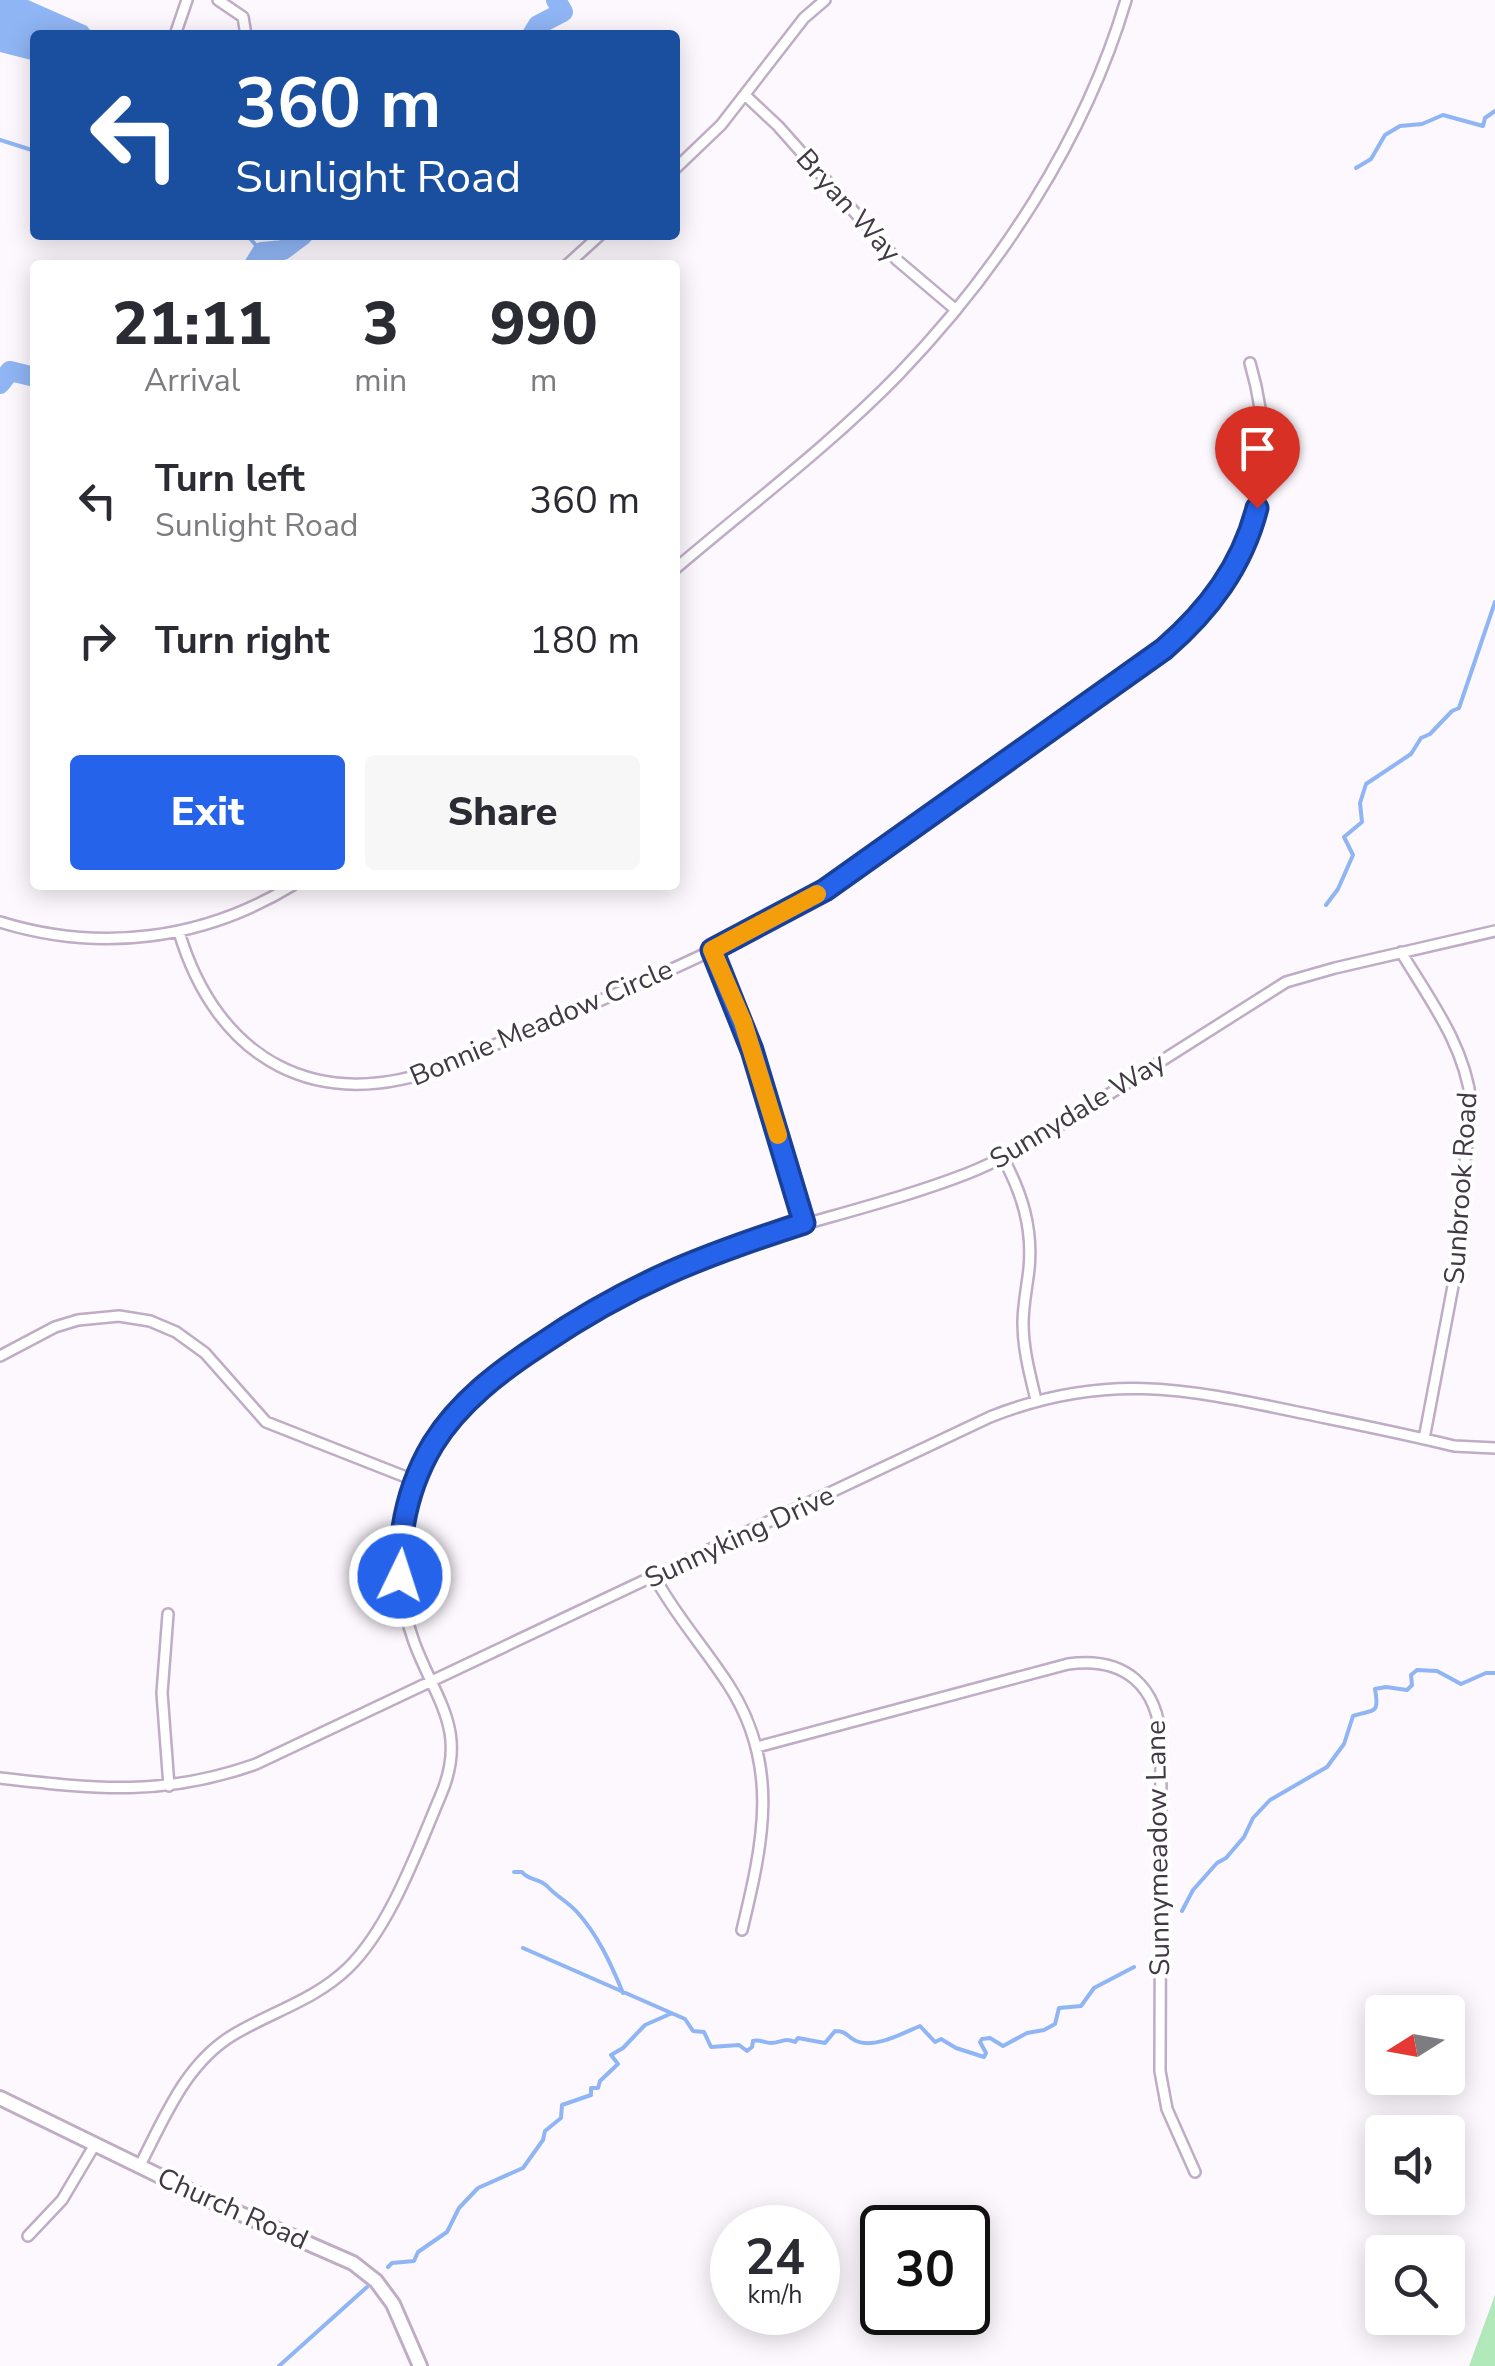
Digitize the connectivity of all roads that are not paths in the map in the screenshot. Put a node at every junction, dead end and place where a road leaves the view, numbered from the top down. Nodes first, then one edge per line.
1 (187, 0) edge
2 (218, 0) edge
3 (825, 0) edge
4 (1126, 0) edge
5 (176, 30) edge
6 (245, 30) edge
7 (746, 96) junction
8 (680, 163) edge
9 (594, 240) edge
10 (572, 260) edge
11 (956, 310) junction
12 (1250, 363) dead end
13 (680, 564) edge
14 (283, 890) edge
15 (0, 922) edge
16 (179, 932) junction
17 (1495, 932) edge
18 (712, 950) junction
19 (1402, 952) junction
20 (1002, 1158) junction
21 (804, 1223) junction
22 (0, 1356) edge
23 (1036, 1400) junction
24 (1424, 1439) junction
25 (1495, 1448) edge
26 (416, 1481) junction
27 (654, 1576) junction
28 (168, 1614) dead end
29 (433, 1681) junction
30 (757, 1747) junction
31 (0, 1778) edge
32 (169, 1786) junction
33 (742, 1930) dead end
34 (0, 2098) edge
35 (94, 2146) junction
36 (139, 2167) junction
37 (1194, 2172) dead end
38 (28, 2236) dead end
39 (420, 2366) edge

1 - 5 street
2 - 6 street
3 - 7 street
4 - 11 street
7 - 8 street
7 - 11 street, Bryan Way
9 - 10 street
11 - 13 street
12 - 18 street, Bonnie Meadow Circle
14 - 16 street
15 - 16 street
16 - 18 street, Bonnie Meadow Circle
17 - 19 street, Sunnydale Way
18 - 21 street
19 - 20 street, Sunnydale Way
19 - 24 street, Sunbrook Road
20 - 21 street, Sunnydale Way
20 - 23 street
21 - 26 street, Sunnydale Way
22 - 26 street
23 - 24 street, Sunnyking Drive
23 - 27 street, Sunnyking Drive
24 - 25 street, Sunnyking Drive
26 - 29 street, Sunnydale Way
27 - 29 street, Sunnyking Drive
27 - 30 street
28 - 32 street
29 - 32 street, Sunnyking Drive
29 - 36 street, Sunnydale Way
30 - 33 street
30 - 37 street, Sunnymeadow Lane
31 - 32 street, Sunnyking Drive
34 - 35 street, Church Road
35 - 36 street, Church Road
35 - 38 street
36 - 39 street, Church Road

